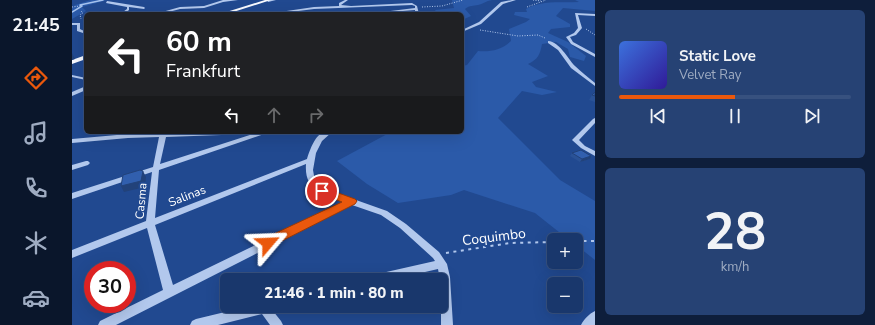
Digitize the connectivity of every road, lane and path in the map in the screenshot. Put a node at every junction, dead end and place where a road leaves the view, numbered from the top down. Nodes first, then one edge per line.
1 (237, 0) edge
2 (269, 0) edge
3 (275, 0) edge
4 (347, 0) edge
5 (412, 0) edge
6 (463, 0) edge
7 (515, 0) edge
8 (533, 0) edge
9 (546, 0) edge
10 (542, 1) junction
11 (107, 2) dead end
12 (359, 3) dead end
13 (403, 3) junction
14 (415, 5) junction
15 (80, 6) dead end
16 (128, 6) junction
17 (340, 6) junction
18 (72, 7) edge
19 (346, 7) junction
20 (527, 7) dead end
21 (144, 8) dead end
22 (416, 9) junction
23 (81, 11) dead end
24 (124, 12) edge
25 (165, 12) edge
26 (229, 12) edge
27 (283, 12) edge
28 (387, 12) edge
29 (417, 12) edge
30 (595, 16) edge
31 (74, 24) edge
32 (464, 27) edge
33 (469, 28) junction
34 (580, 28) junction
35 (464, 29) edge
36 (84, 32) edge
37 (595, 36) edge
38 (549, 42) joint
39 (595, 56) edge
40 (84, 58) edge
41 (72, 62) edge
42 (72, 76) edge
43 (84, 79) edge
44 (595, 85) edge
45 (84, 89) edge
46 (72, 94) edge
47 (595, 120) edge
48 (192, 134) edge
49 (259, 134) edge
50 (326, 134) edge
51 (163, 135) junction
52 (72, 141) edge
53 (595, 154) edge
54 (310, 160) junction
55 (86, 163) dead end
56 (72, 168) edge
57 (156, 168) junction
58 (72, 196) edge
59 (352, 201) junction
60 (150, 223) junction
61 (583, 241) edge
62 (595, 241) edge
63 (547, 242) edge
64 (72, 254) edge
65 (436, 255) junction
66 (442, 264) junction
67 (400, 273) edge
68 (444, 273) edge
69 (169, 291) junction
70 (244, 313) edge
71 (271, 313) edge
72 (445, 313) edge
73 (595, 317) edge
74 (104, 325) edge
75 (196, 325) edge
76 (277, 325) edge
77 (446, 325) edge
78 (587, 325) edge

1 - 25 street
2 - 3 street
2 - 26 main road
4 - 17 street
5 - 13 street
6 - 14 path
7 - 33 street
8 - 10 path
9 - 10 path
10 - 20 path
11 - 16 street
12 - 17 street
13 - 14 street
13 - 19 street
14 - 22 street
15 - 18 path
16 - 21 street
16 - 24 street
17 - 19 street
19 - 27 street
22 - 28 street
22 - 29 street
23 - 31 path
30 - 34 street
31 - 36 street
32 - 33 street
33 - 35 street
33 - 38 path
34 - 37 path
34 - 39 street
38 - 44 street
40 - 41 main road
42 - 43 street
45 - 46 street
47 - 53 street
48 - 51 street
49 - 57 street
50 - 54 street
51 - 52 street
51 - 57 street, Casma
54 - 59 street
54 - 60 street, Salinas
55 - 56 street
57 - 58 street
57 - 60 street, Casma
59 - 65 street
59 - 69 street
60 - 64 street, Salinas
60 - 69 street, Casma
61 - 62 path
63 - 65 path, Coquimbo
65 - 66 street
66 - 67 street
66 - 68 street
69 - 74 street
70 - 75 street
71 - 76 street
72 - 77 street
73 - 78 street

